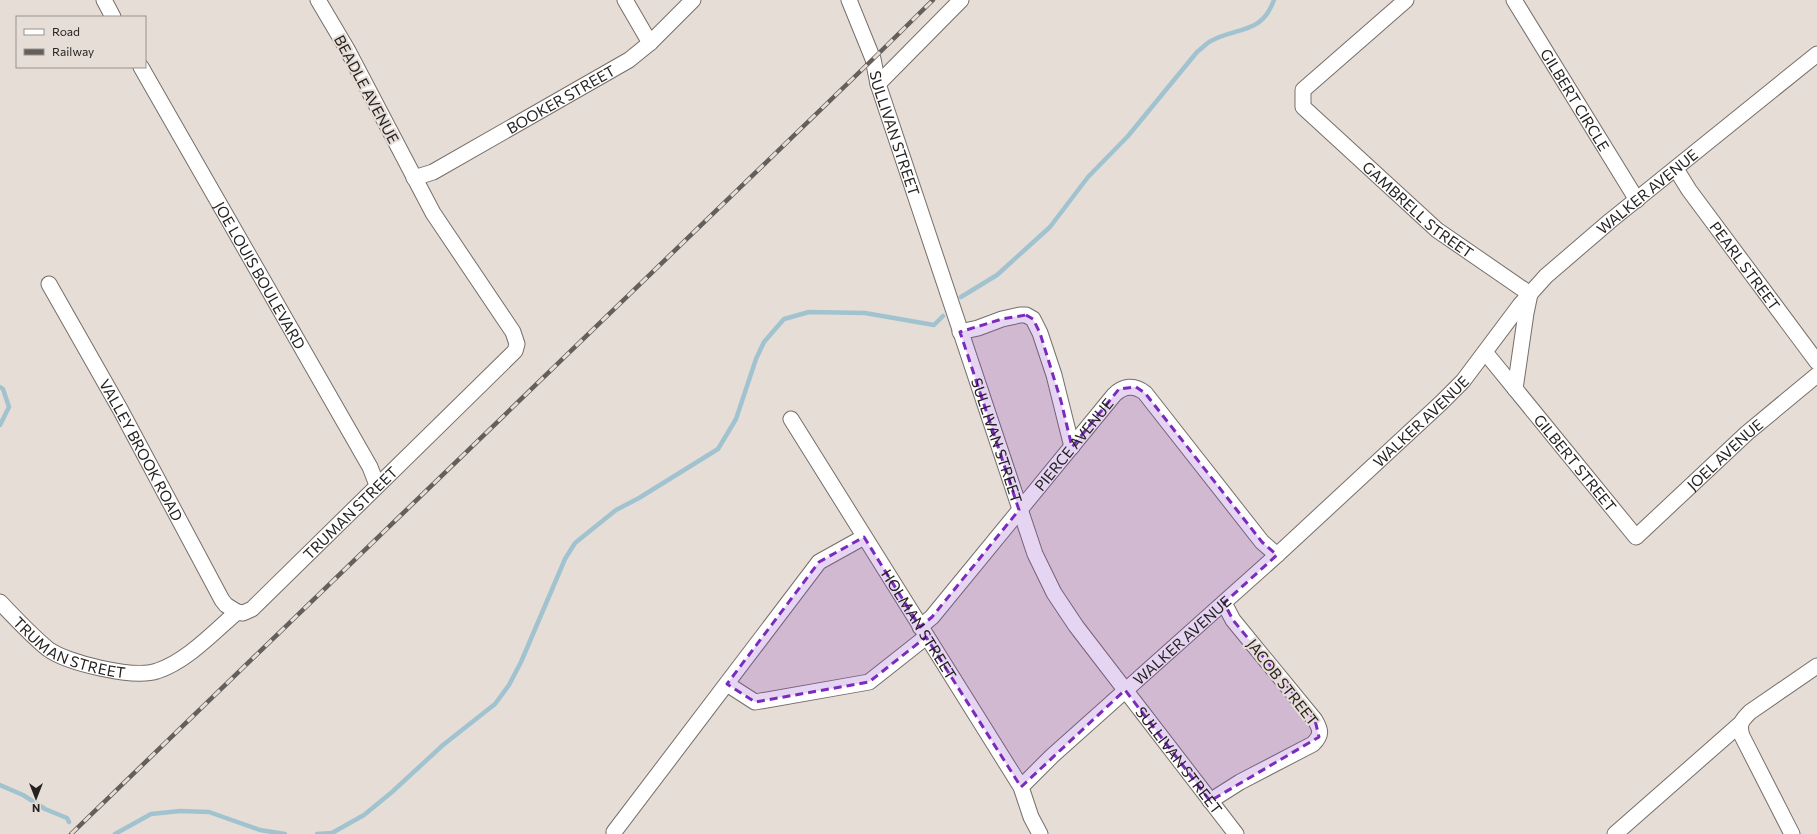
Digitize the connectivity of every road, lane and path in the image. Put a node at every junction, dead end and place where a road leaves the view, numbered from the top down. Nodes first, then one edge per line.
1 (104, 0) edge
2 (318, 0) edge
3 (624, 0) edge
4 (694, 0) edge
5 (850, 0) edge
6 (961, 0) edge
7 (1406, 0) edge
8 (1514, 0) edge
9 (112, 16) edge
10 (650, 42) junction
11 (1817, 54) edge
12 (142, 68) edge
13 (878, 84) junction
14 (1676, 169) junction
15 (414, 178) junction
16 (1637, 200) junction
17 (49, 284) dead end
18 (1530, 294) junction
19 (960, 332) junction
20 (1485, 352) junction
21 (1817, 362) edge
22 (1817, 375) edge
23 (1515, 389) junction
24 (791, 419) dead end
25 (1072, 447) junction
26 (377, 485) junction
27 (1019, 510) junction
28 (864, 536) junction
29 (1636, 537) joint
30 (1277, 555) junction
31 (0, 602) edge
32 (1224, 603) junction
33 (237, 612) junction
34 (923, 632) junction
35 (1817, 666) edge
36 (726, 684) junction
37 (1125, 690) junction
38 (1739, 725) junction
39 (1021, 787) junction
40 (1210, 801) junction
41 (614, 832) dead end
42 (1040, 834) edge
43 (1236, 834) edge
44 (1615, 834) edge
45 (1792, 834) edge

1 - 9 street
2 - 15 street, BEADLE AVENUE
3 - 10 street
4 - 10 street, BOOKER STREET
5 - 13 street, SULLIVAN STREET
6 - 13 street
7 - 18 street, GAMBRELL STREET
8 - 16 street, GILBERT CIRCLE
10 - 15 street, BOOKER STREET
11 - 14 street, WALKER AVENUE
12 - 26 street, JOE LOUIS BOULEVARD
13 - 19 street, SULLIVAN STREET
14 - 16 street, WALKER AVENUE
14 - 21 street, PEARL STREET
15 - 26 street, TRUMAN STREET
16 - 18 street, WALKER AVENUE
17 - 33 street, VALLEY BROOK ROAD
18 - 20 street, WALKER AVENUE
18 - 23 street
19 - 25 street
19 - 27 street, SULLIVAN STREET
20 - 23 street, GILBERT STREET
20 - 30 street, WALKER AVENUE
22 - 29 street, JOEL AVENUE
23 - 29 street, GILBERT STREET
24 - 28 street, HOLMAN STREET
25 - 27 street, PIERCE AVENUE
25 - 30 street, PIERCE AVENUE
26 - 33 street, TRUMAN STREET
27 - 34 street, PIERCE AVENUE
27 - 37 street, SULLIVAN STREET
28 - 34 street, HOLMAN STREET
28 - 36 street
30 - 32 street, WALKER AVENUE
31 - 33 street, TRUMAN STREET
32 - 37 street, WALKER AVENUE
32 - 40 street, JACOB STREET
34 - 36 street, PIERCE AVENUE
34 - 39 street, HOLMAN STREET
35 - 38 street
36 - 41 street
37 - 39 street, WALKER AVENUE
37 - 40 street, SULLIVAN STREET
38 - 44 street
38 - 45 street
39 - 42 street, HOLMAN STREET
40 - 43 street, SULLIVAN STREET

